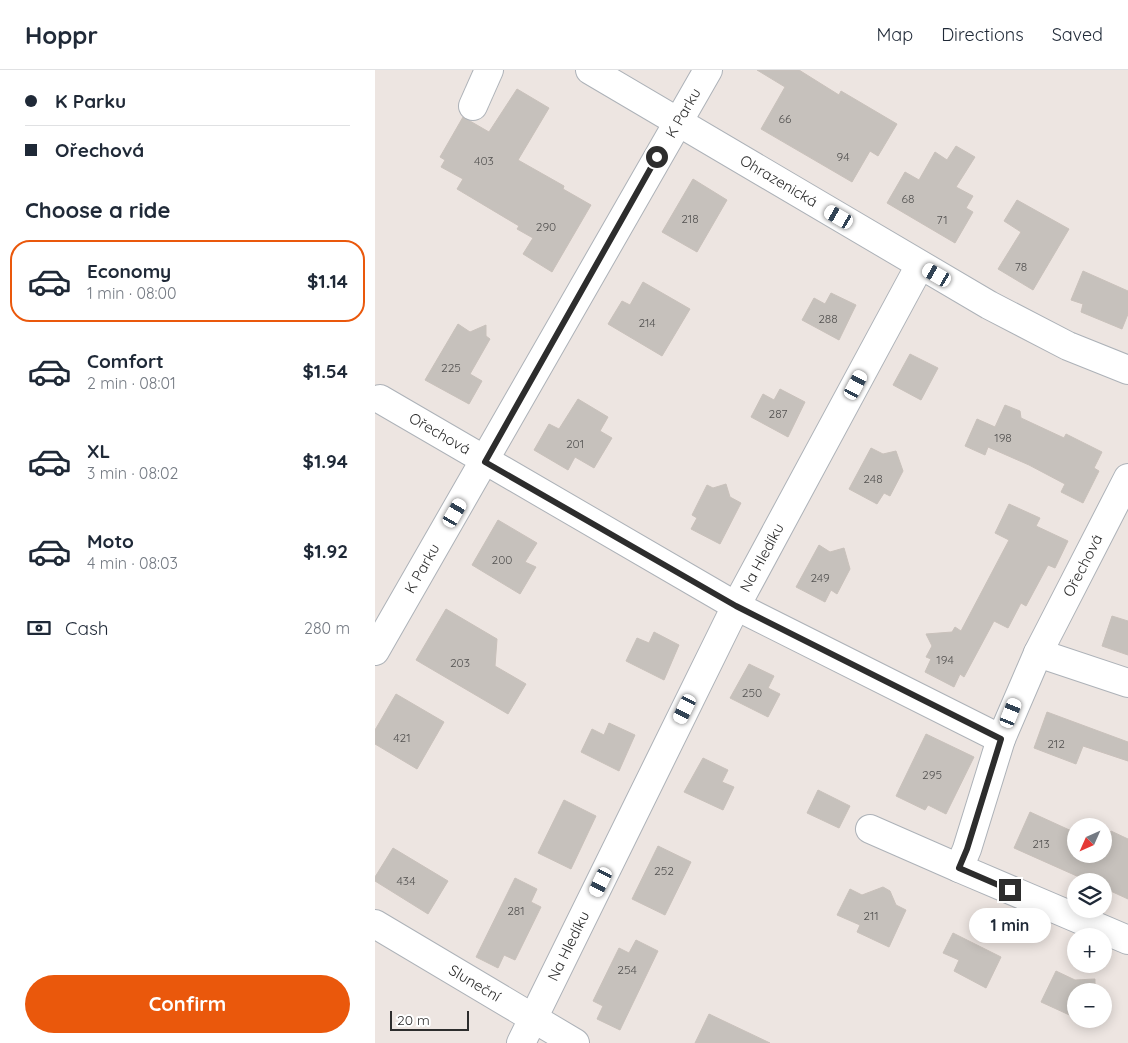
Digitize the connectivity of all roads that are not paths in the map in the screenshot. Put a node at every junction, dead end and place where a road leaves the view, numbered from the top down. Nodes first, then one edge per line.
1 (489, 70) edge
2 (590, 70) edge
3 (708, 70) edge
4 (473, 106) dead end
5 (677, 122) junction
6 (920, 265) junction
7 (1128, 370) edge
8 (380, 399) dead end
9 (485, 462) junction
10 (1128, 478) edge
11 (736, 606) junction
12 (375, 651) edge
13 (1038, 653) junction
14 (1128, 683) edge
15 (1001, 739) junction
16 (870, 829) dead end
17 (959, 868) junction
18 (375, 924) edge
19 (1128, 940) edge
20 (533, 1019) junction
21 (521, 1043) edge
22 (575, 1043) edge

1 - 4 street
2 - 5 street, Ohrazenická
3 - 5 street, K Parku
5 - 6 street, Ohrazenická
5 - 9 street, K Parku
6 - 7 street, Ohrazenická
6 - 11 street, Na Hledíku
8 - 9 street, Ořechová
9 - 11 street, Ořechová
9 - 12 street, K Parku
10 - 13 street, Ořechová
11 - 15 street, Ořechová
11 - 20 street, Na Hledíku
13 - 14 street
13 - 15 street, Ořechová
15 - 17 street, Ořechová
16 - 17 street
17 - 19 street
18 - 20 street, Sluneční
20 - 21 street, Na Hledíku
20 - 22 street, Sluneční

